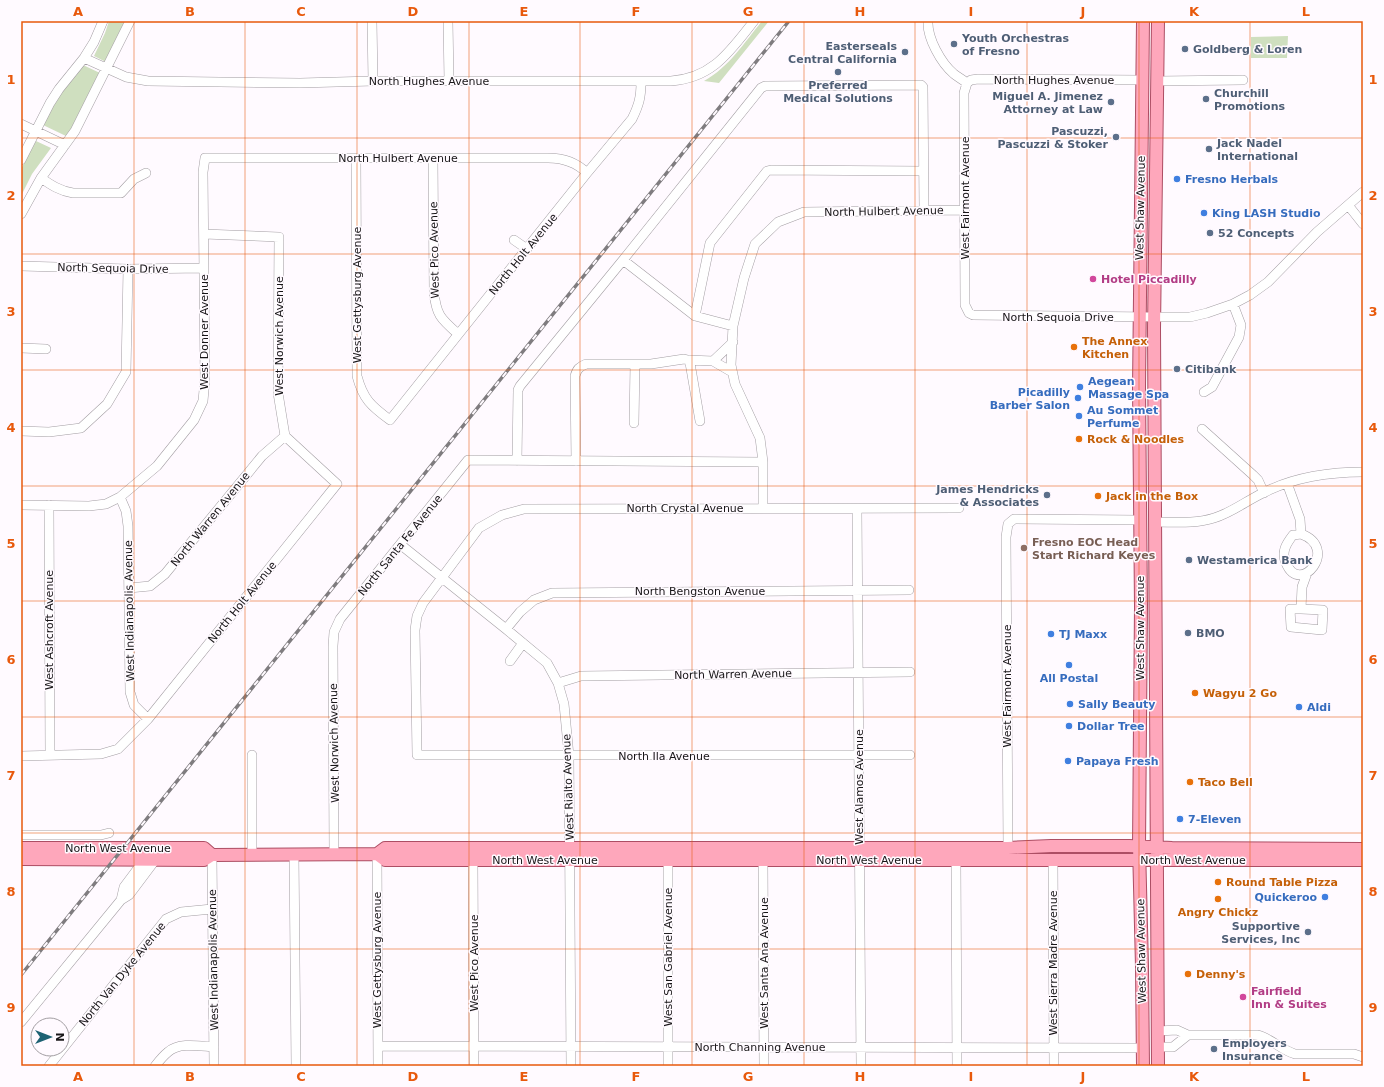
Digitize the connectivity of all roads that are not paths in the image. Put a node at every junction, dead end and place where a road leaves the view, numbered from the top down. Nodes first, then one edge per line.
1 (103, 21) edge
2 (130, 21) edge
3 (372, 21) edge
4 (448, 21) edge
5 (754, 21) edge
6 (928, 21) edge
7 (1143, 21) edge
8 (1150, 21) edge
9 (1158, 21) edge
10 (84, 58) junction
11 (107, 69) junction
12 (1143, 80) junction
13 (1243, 80) dead end
14 (373, 81) junction
15 (449, 81) junction
16 (1157, 81) junction
17 (641, 82) junction
18 (967, 83) junction
19 (21, 124) edge
20 (36, 131) junction
21 (65, 145) junction
22 (205, 158) joint
23 (356, 158) junction
24 (433, 158) junction
25 (21, 160) edge
26 (923, 171) junction
27 (146, 173) dead end
28 (587, 173) junction
29 (41, 178) junction
30 (1156, 180) junction
31 (1363, 192) edge
32 (1348, 205) junction
33 (924, 210) junction
34 (965, 210) junction
35 (21, 214) edge
36 (1363, 224) edge
37 (204, 234) junction
38 (514, 240) dead end
39 (527, 249) junction
40 (624, 260) junction
41 (21, 266) edge
42 (204, 268) junction
43 (128, 269) junction
44 (1233, 304) junction
45 (969, 313) joint
46 (695, 316) junction
47 (1147, 317) junction
48 (733, 326) junction
49 (458, 334) junction
50 (733, 342) junction
51 (21, 348) edge
52 (46, 349) dead end
53 (688, 360) junction
54 (713, 361) junction
55 (635, 364) junction
56 (732, 372) junction
57 (1204, 392) dead end
58 (390, 420) joint
59 (700, 421) dead end
60 (634, 423) dead end
61 (1202, 429) dead end
62 (21, 431) edge
63 (285, 436) junction
64 (517, 461) junction
65 (576, 461) junction
66 (763, 462) junction
67 (1363, 472) edge
68 (1140, 474) junction
69 (1287, 483) junction
70 (1264, 493) junction
71 (120, 497) junction
72 (21, 505) edge
73 (49, 505) junction
74 (763, 508) junction
75 (959, 508) dead end
76 (857, 509) junction
77 (1140, 520) junction
78 (1156, 522) junction
79 (1301, 534) junction
80 (401, 545) junction
81 (1307, 573) junction
82 (1294, 574) junction
83 (442, 579) junction
84 (1156, 581) junction
85 (1302, 587) junction
86 (129, 588) junction
87 (858, 590) junction
88 (909, 590) dead end
89 (1141, 606) junction
90 (1301, 609) dead end
91 (506, 629) junction
92 (334, 632) joint
93 (523, 643) junction
94 (510, 661) dead end
95 (858, 672) junction
96 (910, 672) dead end
97 (1157, 676) junction
98 (558, 683) junction
99 (1140, 699) junction
100 (148, 719) junction
101 (1157, 724) junction
102 (50, 755) junction
103 (252, 755) dead end
104 (859, 755) junction
105 (910, 755) dead end
106 (21, 756) edge
107 (568, 756) junction
108 (108, 833) dead end
109 (21, 836) edge
110 (1139, 846) junction
111 (1158, 847) junction
112 (21, 848) edge
113 (176, 848) junction
114 (1008, 848) junction
115 (1338, 849) junction
116 (1363, 849) edge
117 (252, 854) junction
118 (294, 854) junction
119 (334, 854) junction
120 (377, 854) junction
121 (569, 854) junction
122 (668, 854) junction
123 (859, 854) junction
124 (212, 855) junction
125 (21, 859) edge
126 (151, 859) junction
127 (473, 860) junction
128 (763, 860) junction
129 (933, 860) junction
130 (956, 860) junction
131 (1053, 860) junction
132 (1140, 860) junction
133 (1157, 860) junction
134 (1363, 860) edge
135 (1283, 861) junction
136 (212, 909) junction
137 (1142, 967) junction
138 (21, 1022) edge
139 (1158, 1031) junction
140 (1188, 1035) junction
141 (378, 1046) junction
142 (571, 1046) junction
143 (668, 1046) junction
144 (214, 1047) junction
145 (474, 1047) junction
146 (764, 1047) junction
147 (1054, 1047) junction
148 (1159, 1047) junction
149 (861, 1048) junction
150 (957, 1048) junction
151 (1143, 1048) junction
152 (1363, 1057) edge
153 (49, 1066) edge
154 (155, 1066) edge
155 (214, 1066) edge
156 (296, 1066) edge
157 (378, 1066) edge
158 (474, 1066) edge
159 (571, 1066) edge
160 (668, 1066) edge
161 (764, 1066) edge
162 (861, 1066) edge
163 (957, 1066) edge
164 (1054, 1066) edge
165 (1143, 1066) edge
166 (1151, 1066) edge
167 (1158, 1066) edge

1 - 10 street
2 - 11 street
3 - 14 street
4 - 15 street
5 - 17 street, North Hughes Avenue
6 - 18 street
7 - 12 main road, West Shaw Avenue
8 - 16 main road
9 - 16 main road, West Shaw Avenue
10 - 11 street, North Hughes Avenue
10 - 20 street
11 - 14 street, North Hughes Avenue
11 - 21 street
12 - 18 street, North Hughes Avenue
12 - 30 main road
12 - 47 main road, West Shaw Avenue
13 - 16 street
14 - 15 street, North Hughes Avenue
15 - 17 street, North Hughes Avenue
16 - 30 main road, West Shaw Avenue
17 - 28 street, North Holt Avenue
18 - 34 street, West Fairmont Avenue
19 - 20 street
20 - 21 street
20 - 25 street
21 - 29 street
22 - 23 street, North Hulbert Avenue
22 - 37 street, West Donner Avenue
23 - 24 street, North Hulbert Avenue
23 - 58 street, West Gettysburg Avenue
24 - 28 street, North Hulbert Avenue
24 - 49 street, West Pico Avenue
26 - 33 street
26 - 40 street
26 - 46 street
27 - 29 street
28 - 39 street, North Holt Avenue
29 - 35 street
30 - 47 main road, West Shaw Avenue
31 - 32 street, North Sequoia Drive
32 - 36 street
32 - 44 street, North Sequoia Drive
33 - 34 street, North Hulbert Avenue
33 - 48 street, North Hulbert Avenue
34 - 45 street, West Fairmont Avenue
37 - 42 street, West Donner Avenue
37 - 63 street, West Norwich Avenue
38 - 39 street
39 - 49 street, North Holt Avenue
40 - 46 street
40 - 64 street
41 - 43 street, North Sequoia Drive
42 - 43 street, North Sequoia Drive
42 - 71 street, West Donner Avenue
43 - 62 street
44 - 47 street, North Sequoia Drive
44 - 57 street
45 - 47 street, North Sequoia Drive
46 - 48 street
47 - 68 main road, West Shaw Avenue
47 - 78 main road, West Shaw Avenue
48 - 50 street
49 - 58 street, North Holt Avenue
50 - 54 street
50 - 56 street
51 - 52 street
53 - 54 street
53 - 55 street
53 - 59 street
54 - 56 street
55 - 60 street
55 - 65 street
56 - 66 street
61 - 70 street
63 - 86 street, North Warren Avenue
63 - 100 street, North Holt Avenue
64 - 65 street
64 - 80 street, North Santa Fe Avenue
65 - 66 street
66 - 74 street
67 - 69 street
68 - 77 main road, West Shaw Avenue
68 - 78 main road
69 - 70 street
69 - 79 street
70 - 78 street
71 - 73 street
71 - 86 street, West Indianapolis Avenue
72 - 73 street
73 - 102 street, West Ashcroft Avenue
74 - 76 street, North Crystal Avenue
74 - 83 street, North Crystal Avenue
75 - 76 street, North Crystal Avenue
76 - 87 street, West Alamos Avenue
77 - 84 main road
77 - 89 main road, West Shaw Avenue
77 - 114 street, West Fairmont Avenue
78 - 84 main road, West Shaw Avenue
79 - 81 street
79 - 82 street
80 - 83 street, West Rialto Avenue
80 - 92 street, North Santa Fe Avenue
81 - 82 street
81 - 85 street
82 - 85 street
83 - 91 street, West Rialto Avenue
83 - 107 street, North Ila Avenue
84 - 97 main road, West Shaw Avenue
85 - 90 street
86 - 100 street, West Indianapolis Avenue
87 - 88 street, North Bengston Avenue
87 - 91 street, North Bengston Avenue
87 - 95 street, West Alamos Avenue
89 - 97 main road
89 - 99 main road, West Shaw Avenue
91 - 93 street, West Rialto Avenue
92 - 119 street, West Norwich Avenue
93 - 94 street
93 - 98 street, West Rialto Avenue
95 - 96 street, North Warren Avenue
95 - 98 street, North Warren Avenue
95 - 104 street, West Alamos Avenue
97 - 101 main road, West Shaw Avenue
98 - 107 street, West Rialto Avenue
99 - 101 main road
99 - 110 main road, West Shaw Avenue
100 - 102 street
101 - 111 main road, West Shaw Avenue
102 - 106 street
103 - 117 street
104 - 105 street, North Ila Avenue
104 - 107 street, North Ila Avenue
104 - 123 street, West Alamos Avenue
107 - 121 street, West Rialto Avenue
108 - 109 street
110 - 111 main road, North West Avenue
110 - 114 main road, North West Avenue
110 - 132 main road, West Shaw Avenue
111 - 115 main road, North West Avenue
111 - 133 main road, West Shaw Avenue
112 - 113 main road, North West Avenue
113 - 124 main road, North West Avenue
113 - 126 main road
114 - 123 main road, North West Avenue
114 - 129 main road
115 - 116 main road, North West Avenue
115 - 135 main road
117 - 118 main road, North West Avenue
117 - 124 main road, North West Avenue
118 - 119 main road, North West Avenue
118 - 156 street
119 - 120 main road, North West Avenue
120 - 121 main road, North West Avenue
120 - 127 main road, North West Avenue
120 - 141 street, West Gettysburg Avenue
121 - 122 main road, North West Avenue
121 - 127 main road, North West Avenue
121 - 142 street, West Rialto Avenue
122 - 123 main road, North West Avenue
122 - 128 main road, North West Avenue
122 - 143 street, West San Gabriel Avenue
123 - 128 main road, North West Avenue
123 - 129 main road, North West Avenue
123 - 149 street, West Alamos Avenue
124 - 126 main road, North West Avenue
124 - 136 street, West Indianapolis Avenue
125 - 126 main road, North West Avenue
126 - 138 street
127 - 145 street, West Pico Avenue
128 - 146 street, West Santa Ana Avenue
129 - 130 main road, North West Avenue
130 - 131 main road, North West Avenue
130 - 150 street
131 - 132 main road, North West Avenue
131 - 147 street, West Sierra Madre Avenue
132 - 133 main road, North West Avenue
132 - 137 main road, West Shaw Avenue
133 - 135 main road, North West Avenue
133 - 139 main road, West Shaw Avenue
134 - 135 main road, North West Avenue
136 - 144 street, West Indianapolis Avenue
136 - 153 street, North Van Dyke Avenue
137 - 148 main road
137 - 151 main road, West Shaw Avenue
139 - 140 street
139 - 148 main road, West Shaw Avenue
140 - 148 street
140 - 152 street
141 - 145 street, North Channing Avenue
141 - 157 street, West Gettysburg Avenue
142 - 143 street, North Channing Avenue
142 - 145 street, North Channing Avenue
142 - 159 street, West Rialto Avenue
143 - 146 street, North Channing Avenue
143 - 160 street, West San Gabriel Avenue
144 - 154 street
144 - 155 street, West Indianapolis Avenue
145 - 158 street, West Pico Avenue
146 - 149 street, North Channing Avenue
146 - 161 street, West Santa Ana Avenue
147 - 150 street, North Channing Avenue
147 - 151 street, North Channing Avenue
147 - 164 street, West Sierra Madre Avenue
148 - 167 main road, West Shaw Avenue
149 - 150 street, North Channing Avenue
149 - 162 street, West Alamos Avenue
150 - 163 street
151 - 165 main road, West Shaw Avenue
151 - 166 main road

